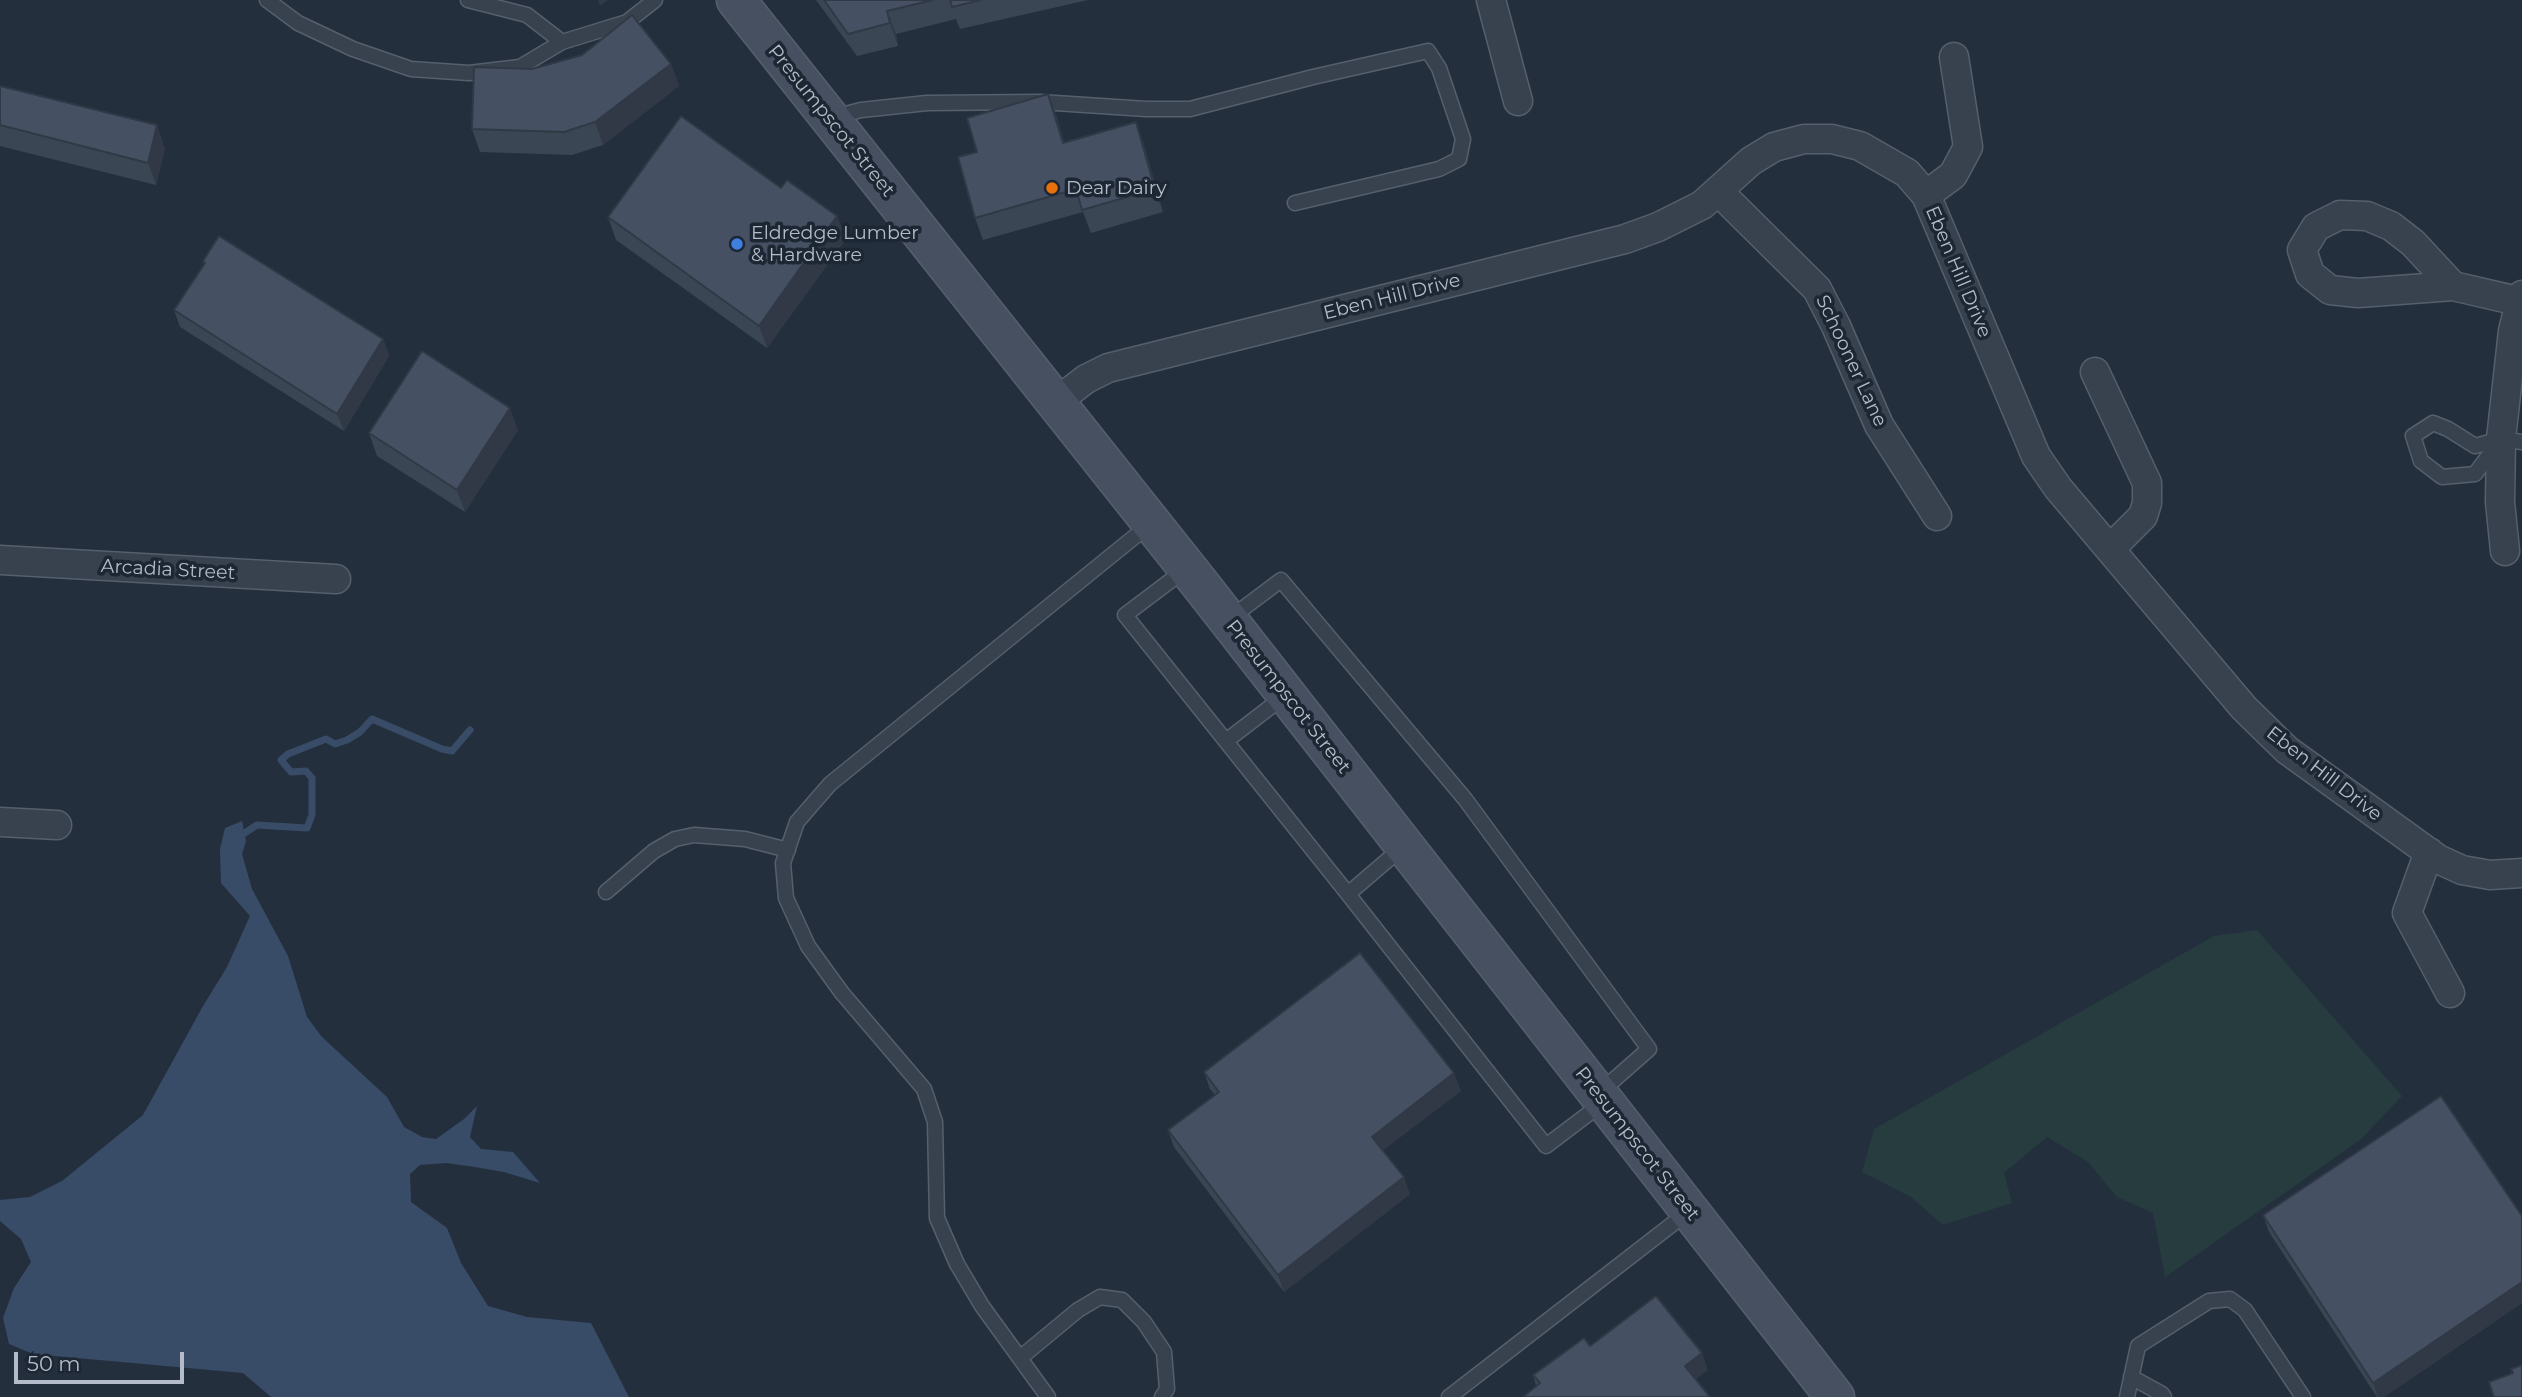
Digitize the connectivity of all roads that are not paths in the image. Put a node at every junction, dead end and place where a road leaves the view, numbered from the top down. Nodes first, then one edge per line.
1 (267, 0) edge
2 (468, 0) edge
3 (655, 0) edge
4 (736, 0) edge
5 (1491, 0) edge
6 (562, 42) junction
7 (1954, 57) dead end
8 (1518, 102) dead end
9 (829, 118) junction
10 (1718, 191) junction
11 (1926, 195) junction
12 (1295, 203) dead end
13 (2453, 286) junction
14 (2521, 299) edge
15 (2095, 372) dead end
16 (1056, 402) junction
17 (2511, 440) edge
18 (1937, 516) dead end
19 (1152, 523) junction
20 (2110, 549) junction
21 (2505, 551) dead end
22 (0, 560) edge
23 (1188, 568) junction
24 (337, 579) dead end
25 (1228, 620) junction
26 (1286, 695) junction
27 (1226, 741) junction
28 (0, 822) edge
29 (57, 825) dead end
30 (1404, 846) junction
31 (788, 850) junction
32 (2429, 852) junction
33 (2522, 873) edge
34 (607, 892) dead end
35 (1348, 894) junction
36 (2450, 993) dead end
37 (1601, 1098) junction
38 (1689, 1211) junction
39 (1020, 1359) junction
40 (2131, 1377) junction
41 (1048, 1397) edge
42 (1162, 1397) edge
43 (1449, 1397) edge
44 (1835, 1397) edge
45 (2127, 1397) edge
46 (2164, 1397) edge
47 (2303, 1397) edge

1 - 6 lane
2 - 6 lane
3 - 6 lane
4 - 9 street, Presumpscot Street
5 - 8 street
7 - 11 street
9 - 12 lane
9 - 16 street, Presumpscot Street
10 - 11 street, Eben Hill Drive
10 - 16 street, Eben Hill Drive
10 - 18 street, Schooner Lane
11 - 20 street, Eben Hill Drive
13 - 13 street
13 - 14 street
14 - 17 street
15 - 20 street
16 - 19 street, Presumpscot Street
17 - 17 lane
17 - 21 street
19 - 23 street, Presumpscot Street
19 - 31 lane
20 - 32 street, Eben Hill Drive
22 - 24 street, Arcadia Street
23 - 25 street, Presumpscot Street
23 - 27 lane
25 - 26 street, Presumpscot Street
25 - 37 lane
26 - 27 lane
26 - 30 street, Presumpscot Street
27 - 35 lane
28 - 29 street
30 - 35 lane
30 - 37 street, Presumpscot Street
31 - 34 lane
31 - 39 lane
32 - 33 street, Eben Hill Drive
32 - 36 street
35 - 37 lane
37 - 38 street, Presumpscot Street
38 - 43 lane
38 - 44 street, Presumpscot Street
39 - 41 lane
39 - 42 lane
40 - 45 lane
40 - 46 lane
40 - 47 lane

